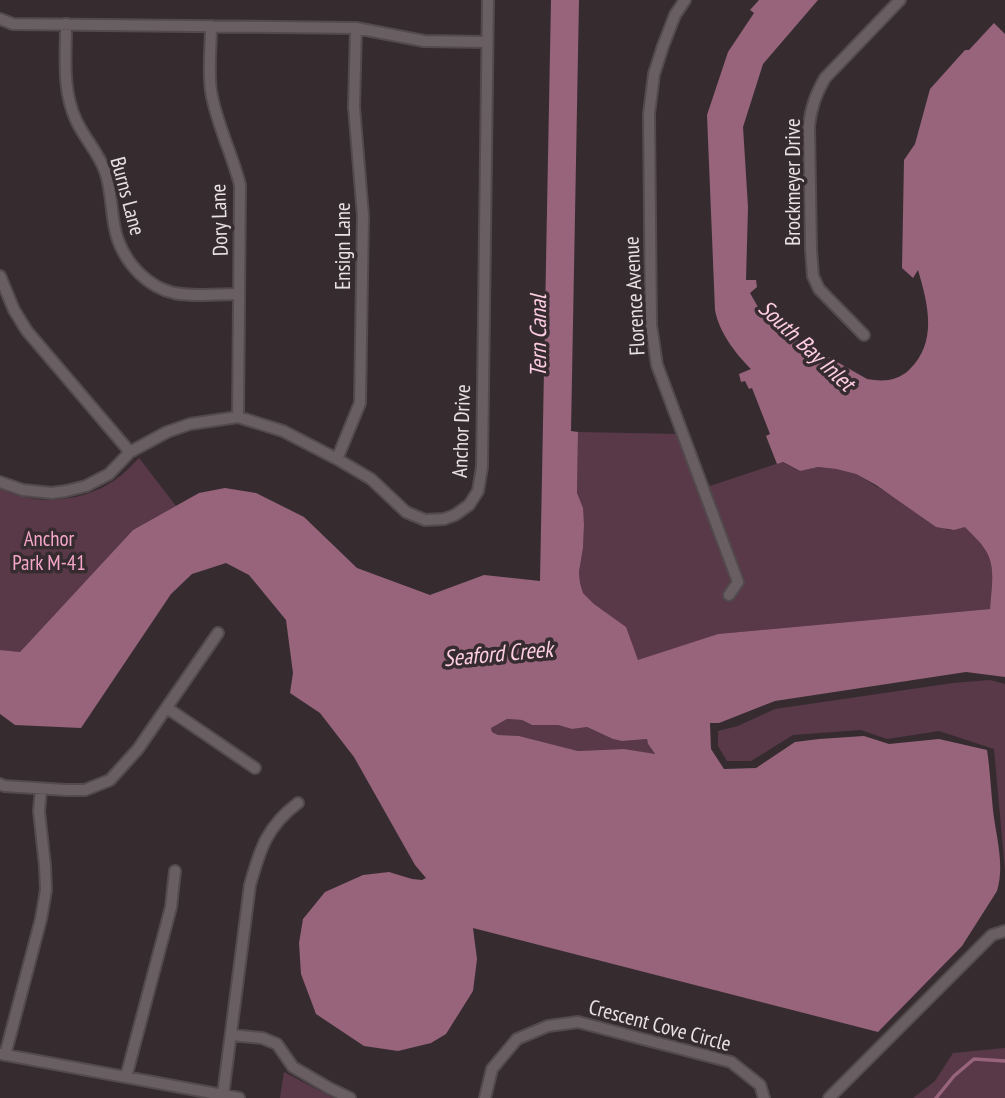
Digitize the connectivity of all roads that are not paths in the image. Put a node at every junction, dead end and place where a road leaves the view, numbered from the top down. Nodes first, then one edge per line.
1 (488, 0) edge
2 (685, 0) edge
3 (900, 0) edge
4 (0, 19) edge
5 (66, 24) junction
6 (211, 26) junction
7 (356, 28) junction
8 (487, 41) junction
9 (0, 279) edge
10 (239, 294) junction
11 (864, 335) dead end
12 (238, 417) junction
13 (130, 452) junction
14 (337, 459) junction
15 (0, 482) edge
16 (729, 595) dead end
17 (218, 633) dead end
18 (167, 708) junction
19 (255, 768) dead end
20 (0, 784) edge
21 (41, 789) junction
22 (298, 803) dead end
23 (175, 871) dead end
24 (1005, 931) edge
25 (230, 1035) junction
26 (3, 1055) edge
27 (126, 1077) junction
28 (223, 1095) junction
29 (239, 1098) edge
30 (350, 1098) edge
31 (485, 1098) edge
32 (764, 1098) edge
33 (829, 1098) edge

1 - 8 street, Anchor Drive
2 - 16 street, Florence Avenue
3 - 11 street, Brockmeyer Drive
4 - 5 street
5 - 6 street
5 - 10 street, Burns Lane
6 - 7 street
6 - 10 street, Dory Lane
7 - 8 street
7 - 14 street, Ensign Lane
8 - 14 street, Anchor Drive
9 - 13 street
10 - 12 street, Dory Lane
12 - 13 street, Anchor Drive
12 - 14 street, Anchor Drive
13 - 15 street, Anchor Drive
17 - 18 street
18 - 19 street
18 - 21 street
20 - 21 street
21 - 26 street
22 - 25 street
23 - 27 street
24 - 33 street
25 - 28 street
25 - 30 street
26 - 27 street
27 - 28 street
28 - 29 street
31 - 32 street, Crescent Cove Circle

